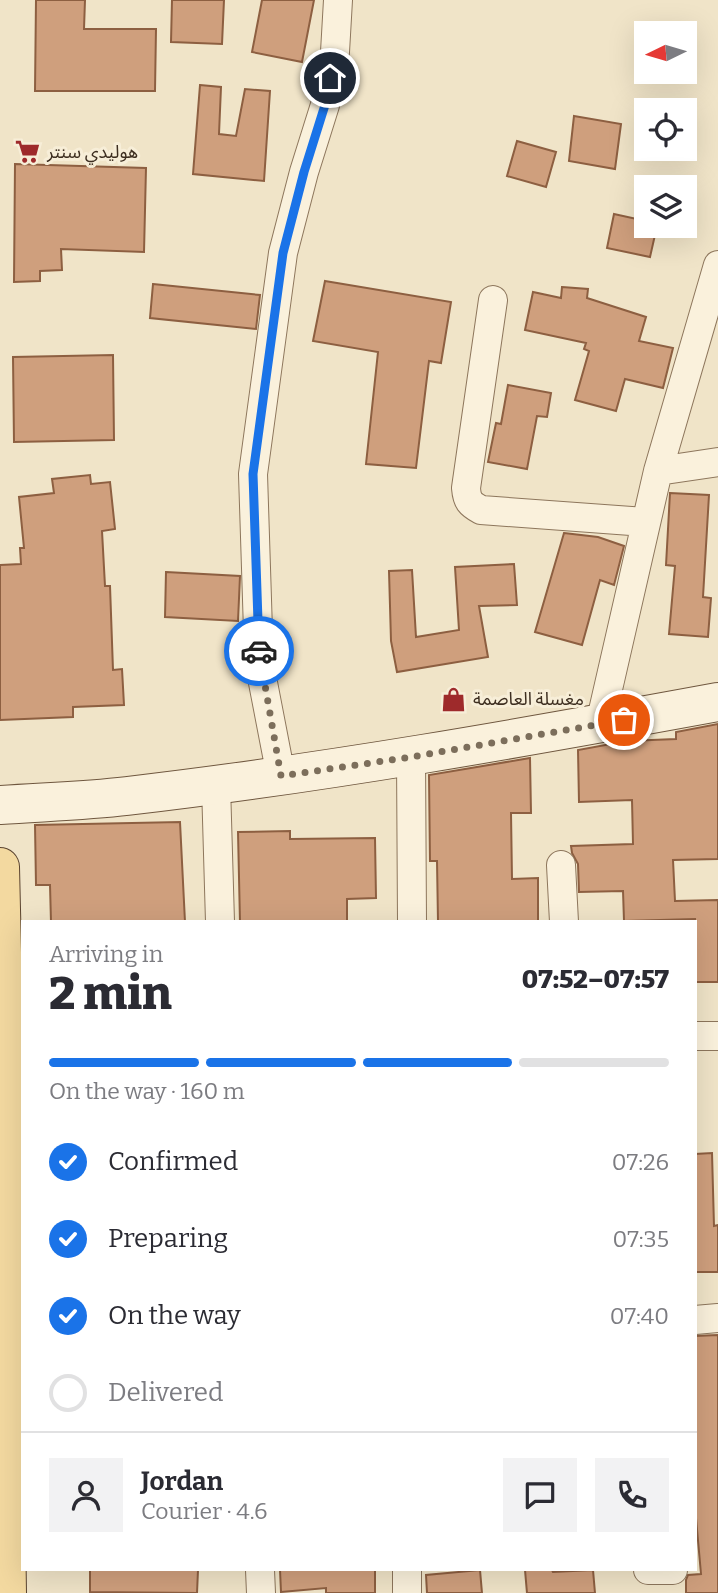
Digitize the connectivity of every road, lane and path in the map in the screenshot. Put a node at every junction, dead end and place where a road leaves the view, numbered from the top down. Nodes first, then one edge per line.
1 (338, 0) edge
2 (718, 265) edge
3 (493, 300) dead end
4 (718, 462) edge
5 (658, 471) junction
6 (645, 522) junction
7 (718, 702) edge
8 (600, 724) junction
9 (411, 757) junction
10 (281, 776) junction
11 (216, 785) junction
12 (0, 805) edge
13 (561, 864) dead end
14 (0, 867) edge
15 (220, 920) edge
16 (412, 920) edge
17 (564, 920) edge
18 (697, 1036) edge
19 (718, 1037) edge
20 (718, 1318) edge
21 (697, 1320) edge
22 (13, 1384) edge
23 (15, 1528) edge
24 (261, 1571) edge
25 (407, 1571) edge
26 (7, 1593) edge
27 (261, 1593) edge
28 (407, 1593) edge

1 - 10 street
2 - 5 street
3 - 6 street
4 - 5 street
5 - 6 street
6 - 8 street
7 - 8 street
8 - 9 street
9 - 10 street
9 - 16 street
10 - 11 street
11 - 12 street
11 - 15 street
13 - 17 street
14 - 22 main road
18 - 19 street
20 - 21 street
22 - 23 main road
23 - 26 main road
24 - 27 street
25 - 28 street

